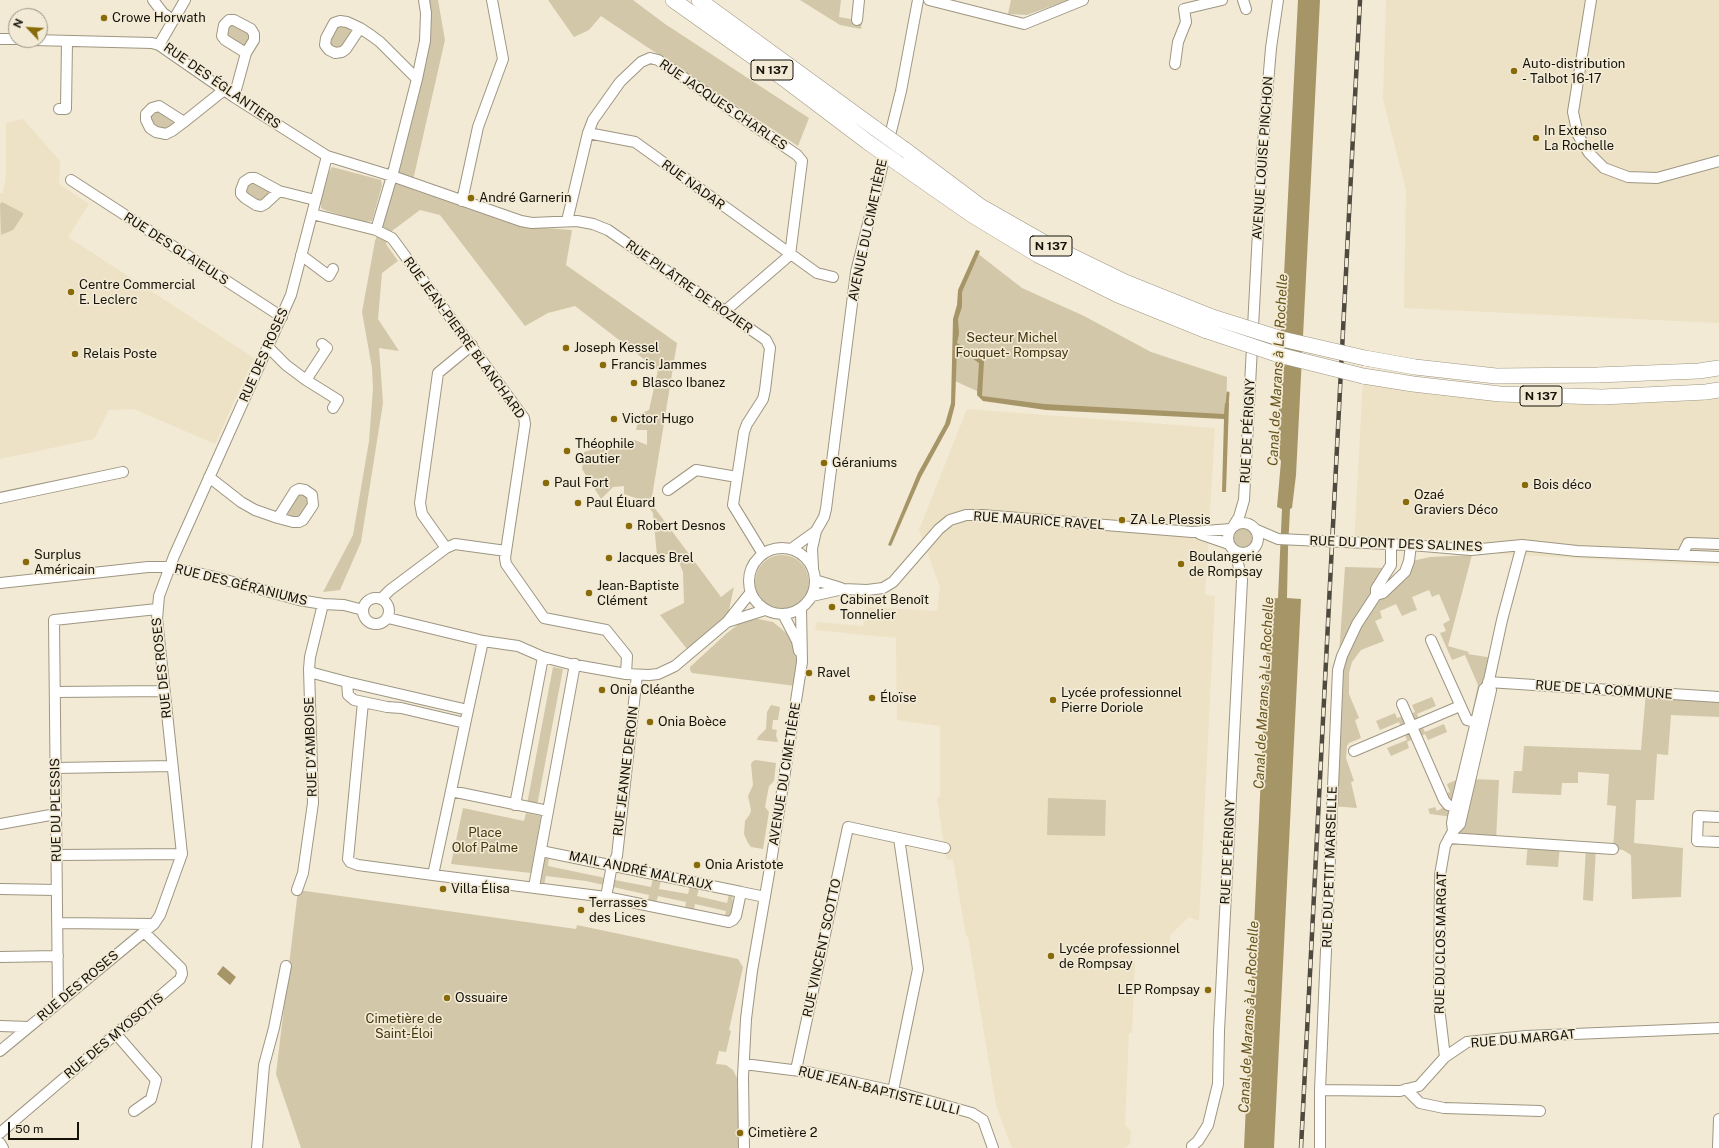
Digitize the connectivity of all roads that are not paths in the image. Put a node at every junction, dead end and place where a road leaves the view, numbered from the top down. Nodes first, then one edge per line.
1 (153, 0) edge
2 (185, 0) edge
3 (424, 0) edge
4 (492, 0) edge
5 (673, 0) edge
6 (699, 0) edge
7 (859, 0) edge
8 (918, 0) edge
9 (930, 0) edge
10 (1083, 0) edge
11 (1222, 0) edge
12 (1278, 0) edge
13 (1591, 0) edge
14 (173, 20) junction
15 (857, 20) dead end
16 (360, 28) dead end
17 (48, 40) edge
18 (67, 41) junction
19 (159, 45) junction
20 (246, 53) dead end
21 (1176, 64) dead end
22 (417, 79) junction
23 (224, 90) junction
24 (234, 96) junction
25 (59, 109) dead end
26 (184, 122) dead end
27 (588, 133) junction
28 (327, 156) junction
29 (901, 157) junction
30 (1719, 161) edge
31 (392, 176) junction
32 (71, 180) dead end
33 (279, 191) dead end
34 (315, 200) junction
35 (462, 201) junction
36 (312, 214) junction
37 (567, 221) junction
38 (376, 230) junction
39 (301, 255) junction
40 (790, 255) junction
41 (334, 270) dead end
42 (834, 277) dead end
43 (725, 311) junction
44 (282, 317) junction
45 (1209, 324) junction
46 (322, 344) dead end
47 (472, 345) junction
48 (268, 347) junction
49 (1252, 362) joint
50 (1719, 368) edge
51 (306, 380) junction
52 (1719, 390) edge
53 (333, 408) dead end
54 (123, 472) dead end
55 (209, 477) junction
56 (737, 477) junction
57 (668, 490) dead end
58 (0, 498) edge
59 (1244, 500) junction
60 (278, 518) dead end
61 (1233, 527) junction
62 (1253, 527) junction
63 (816, 531) junction
64 (1192, 532) junction
65 (1278, 539) junction
66 (1391, 544) junction
67 (1522, 544) junction
68 (1719, 544) edge
69 (1257, 545) junction
70 (1411, 545) junction
71 (446, 548) junction
72 (1232, 548) junction
73 (791, 549) junction
74 (506, 551) junction
75 (763, 554) junction
76 (1682, 555) junction
77 (1719, 556) edge
78 (169, 567) junction
79 (813, 568) junction
80 (815, 580) junction
81 (0, 583) edge
82 (843, 589) junction
83 (751, 592) junction
84 (1376, 595) junction
85 (812, 596) junction
86 (382, 598) junction
87 (323, 604) junction
88 (801, 608) junction
89 (156, 609) junction
90 (363, 610) junction
91 (765, 610) junction
92 (783, 614) junction
93 (388, 618) junction
94 (727, 622) junction
95 (1430, 640) dead end
96 (483, 641) junction
97 (543, 657) junction
98 (802, 662) junction
99 (575, 664) junction
100 (309, 669) junction
101 (626, 674) junction
102 (637, 675) junction
103 (347, 682) junction
104 (1488, 684) junction
105 (164, 691) junction
106 (55, 692) junction
107 (1719, 697) edge
108 (363, 702) junction
109 (1402, 704) dead end
110 (1460, 706) junction
111 (468, 710) junction
112 (465, 723) junction
113 (1480, 724) junction
114 (1412, 726) junction
115 (1354, 751) dead end
116 (172, 766) junction
117 (56, 768) junction
118 (451, 791) junction
119 (515, 805) junction
120 (1455, 807) junction
121 (548, 811) junction
122 (56, 814) junction
123 (1719, 817) edge
124 (0, 824) edge
125 (1451, 834) junction
126 (899, 838) junction
127 (1719, 842) edge
128 (944, 848) dead end
129 (1613, 849) dead end
130 (541, 851) junction
131 (182, 854) junction
132 (57, 855) junction
133 (612, 865) junction
134 (433, 875) junction
135 (534, 887) junction
136 (0, 889) edge
137 (57, 890) junction
138 (297, 890) dead end
139 (740, 892) junction
140 (606, 897) junction
141 (764, 897) junction
142 (57, 923) junction
143 (154, 924) junction
144 (144, 932) junction
145 (58, 956) junction
146 (0, 957) edge
147 (286, 966) dead end
148 (58, 1001) junction
149 (0, 1026) edge
150 (29, 1027) junction
151 (1719, 1028) edge
152 (116, 1034) junction
153 (0, 1051) edge
154 (1445, 1057) junction
155 (744, 1064) junction
156 (796, 1070) junction
157 (1406, 1089) junction
158 (1320, 1090) junction
159 (893, 1092) junction
160 (134, 1110) dead end
161 (1540, 1111) dead end
162 (1719, 1118) edge
163 (0, 1133) edge
164 (0, 1143) edge
165 (1192, 1147) edge
166 (3, 1148) edge
167 (257, 1148) edge
168 (744, 1148) edge
169 (993, 1148) edge
170 (1320, 1148) edge
171 (1718, 1148) edge

1 - 14 street
2 - 14 street, RUE DES ÉGLANTIERS
3 - 22 street
4 - 35 street
5 - 29 highway, N 137, bridge
6 - 29 highway, N 137, bridge
7 - 15 street
8 - 63 street, AVENUE DU CIMETIÈRE
9 - 10 street
11 - 21 street
12 - 49 street, AVENUE LOUISE PINCHON
13 - 30 street
14 - 19 street, RUE DES ÉGLANTIERS
16 - 22 street
17 - 18 street
18 - 19 street
18 - 25 street
19 - 23 street, RUE DES ÉGLANTIERS
20 - 24 street
22 - 31 street
23 - 24 street, RUE DES ÉGLANTIERS
23 - 26 street
24 - 28 street, RUE DES ÉGLANTIERS
27 - 37 street, RUE JACQUES CHARLES
27 - 40 street, RUE NADAR
27 - 40 street, RUE JACQUES CHARLES
28 - 31 street, RUE DES ÉGLANTIERS
28 - 34 street, RUE DES ROSES
29 - 45 highway, N 137
31 - 35 street, RUE PILÂTRE DE ROZIER
31 - 38 street
32 - 44 street, RUE DES GLAIEULS
33 - 34 street
34 - 36 street, RUE DES ROSES
35 - 37 street, RUE PILÂTRE DE ROZIER
36 - 38 street, RUE JEAN-PIERRE BLANCHARD
36 - 39 street, RUE DES ROSES
37 - 43 street, RUE PILÂTRE DE ROZIER
38 - 47 street, RUE JEAN-PIERRE BLANCHARD
39 - 41 street
39 - 44 street, RUE DES ROSES
40 - 42 street, RUE NADAR
40 - 43 street
43 - 56 street, RUE PILÂTRE DE ROZIER
44 - 48 street, RUE DES ROSES
45 - 50 highway, N 137, bridge
45 - 52 highway, N 137, bridge
46 - 51 street
47 - 71 street
47 - 74 street, RUE JEAN-PIERRE BLANCHARD
48 - 51 street
48 - 55 street, RUE DES ROSES
49 - 59 street, RUE DE PÉRIGNY
51 - 53 street
54 - 58 street
55 - 60 street
55 - 78 street, RUE DES ROSES
56 - 57 street
56 - 75 street, RUE PILÂTRE DE ROZIER
59 - 61 street, RUE DE PÉRIGNY
59 - 62 street, RUE DE PÉRIGNY
61 - 62 street
61 - 64 street, RUE MAURICE RAVEL
61 - 72 street
62 - 65 street, RUE DU PONT DES SALINES
62 - 69 street
63 - 73 street, AVENUE DU CIMETIÈRE
63 - 79 street, AVENUE DU CIMETIÈRE
64 - 72 street, RUE MAURICE RAVEL
64 - 82 street, RUE MAURICE RAVEL
65 - 66 street, RUE DU PONT DES SALINES
65 - 69 street, RUE DU PONT DES SALINES
66 - 70 street, RUE DU PONT DES SALINES
66 - 84 street, RUE DU PETIT MARSEILLE
67 - 70 street, RUE DU PONT DES SALINES
67 - 76 street, RUE DU PONT DES SALINES
67 - 104 street, RUE DU CLOS MARGAT
68 - 76 street
69 - 72 street
70 - 84 street, RUE DU PETIT MARSEILLE
71 - 74 street
71 - 86 street
72 - 165 street, RUE DE PÉRIGNY
73 - 75 street
73 - 79 street
74 - 101 street, RUE JEAN-PIERRE BLANCHARD
75 - 83 street
76 - 77 street, RUE DU PONT DES SALINES
78 - 81 street, RUE DES GÉRANIUMS
78 - 87 street, RUE DES GÉRANIUMS
78 - 89 street, RUE DES ROSES
79 - 80 street
80 - 82 street, RUE MAURICE RAVEL
80 - 85 street
82 - 85 street, RUE MAURICE RAVEL
83 - 91 street
83 - 94 street
84 - 158 street, RUE DU PETIT MARSEILLE
85 - 88 street
86 - 90 street
86 - 93 street
87 - 90 street, RUE DES GÉRANIUMS
87 - 100 street, RUE D'AMBOISE
88 - 92 street
88 - 98 street, AVENUE DU CIMETIÈRE
89 - 105 street, RUE DES ROSES
89 - 106 street, RUE DU PLESSIS
90 - 93 street
91 - 92 street
91 - 94 street
92 - 98 street, AVENUE DU CIMETIÈRE
93 - 96 street
94 - 102 street
95 - 110 street
96 - 97 street
96 - 111 street
97 - 99 street
97 - 119 street
98 - 141 street, AVENUE DU CIMETIÈRE
99 - 101 street
99 - 121 street
100 - 103 street
100 - 138 street, RUE D'AMBOISE
101 - 102 street
102 - 133 street, RUE JEANNE DEROIN
103 - 108 street
103 - 111 street
104 - 107 street, RUE DE LA COMMUNE
104 - 113 street, RUE DU CLOS MARGAT
105 - 106 street
105 - 116 street, RUE DES ROSES
106 - 117 street, RUE DU PLESSIS
108 - 112 street
108 - 134 street
109 - 114 street
110 - 113 street
110 - 114 street
111 - 112 street
112 - 118 street
113 - 120 street, RUE DU CLOS MARGAT
113 - 125 street, RUE DU CLOS MARGAT
114 - 115 street
114 - 120 street
116 - 117 street
116 - 131 street, RUE DES ROSES
117 - 122 street, RUE DU PLESSIS
118 - 119 street
118 - 134 street
119 - 121 street
120 - 125 street, RUE DU CLOS MARGAT
121 - 130 street
122 - 124 street
122 - 132 street, RUE DU PLESSIS
123 - 127 street
125 - 129 street
125 - 154 street, RUE DU CLOS MARGAT
126 - 128 street
126 - 156 street, RUE VINCENT SCOTTO
126 - 159 street
130 - 133 street, MAIL ANDRÉ MALRAUX
130 - 135 street
131 - 132 street
131 - 143 street, RUE DES ROSES
132 - 137 street, RUE DU PLESSIS
133 - 139 street, MAIL ANDRÉ MALRAUX
133 - 140 street, RUE JEANNE DEROIN
134 - 135 street
135 - 140 street
136 - 137 street
137 - 142 street, RUE DU PLESSIS
139 - 140 street
139 - 141 street, MAIL ANDRÉ MALRAUX
141 - 155 street, AVENUE DU CIMETIÈRE
142 - 143 street
142 - 145 street, RUE DU PLESSIS
143 - 144 street, RUE DES ROSES
144 - 148 street, RUE DES ROSES
144 - 152 street, RUE DES MYOSOTIS
145 - 146 street
145 - 148 street, RUE DU PLESSIS
147 - 167 street
148 - 150 street, RUE DES ROSES
149 - 150 street
150 - 153 street, RUE DES ROSES
151 - 154 street, RUE DU MARGAT
152 - 160 street
152 - 163 street, RUE DES MYOSOTIS
154 - 157 street, RUE DU MARGAT
155 - 156 street, RUE JEAN-BAPTISTE LULLI
155 - 168 street, AVENUE DU CIMETIÈRE
156 - 159 street, RUE JEAN-BAPTISTE LULLI
157 - 158 street, RUE DU MARGAT
157 - 161 street
158 - 170 street, RUE DU PETIT MARSEILLE
159 - 169 street, RUE JEAN-BAPTISTE LULLI
162 - 171 street
164 - 166 street

